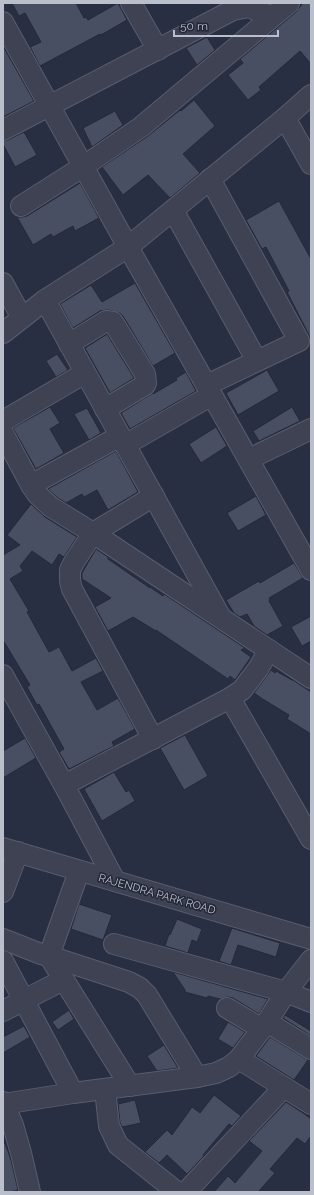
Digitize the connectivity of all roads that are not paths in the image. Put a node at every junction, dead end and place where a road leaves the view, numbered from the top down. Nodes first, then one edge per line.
1 (131, 3) edge
2 (289, 3) edge
3 (272, 17) junction
4 (6, 34) edge
5 (158, 50) junction
6 (311, 95) edge
7 (50, 105) junction
8 (285, 118) junction
9 (3, 130) edge
10 (303, 133) edge
11 (311, 164) edge
12 (84, 166) junction
13 (210, 179) junction
14 (21, 206) dead end
15 (173, 210) junction
16 (128, 247) junction
17 (3, 283) edge
18 (45, 300) junction
19 (22, 318) junction
20 (3, 332) edge
21 (305, 338) edge
22 (69, 344) junction
23 (257, 361) junction
24 (85, 373) junction
25 (210, 390) junction
26 (105, 408) junction
27 (3, 421) edge
28 (311, 429) edge
29 (3, 432) edge
30 (123, 440) junction
31 (248, 459) junction
32 (31, 485) junction
33 (154, 496) junction
34 (93, 533) junction
35 (310, 567) edge
36 (222, 619) junction
37 (269, 650) junction
38 (3, 675) edge
39 (311, 678) edge
40 (230, 698) junction
41 (153, 739) junction
42 (64, 785) junction
43 (311, 839) edge
44 (10, 850) edge
45 (79, 871) junction
46 (115, 881) junction
47 (3, 892) edge
48 (3, 939) edge
49 (311, 939) edge
50 (114, 944) dead end
51 (49, 956) junction
52 (311, 960) edge
53 (3, 961) edge
54 (63, 980) junction
55 (286, 992) junction
56 (24, 1000) junction
57 (311, 1002) edge
58 (227, 1008) dead end
59 (3, 1011) edge
60 (264, 1025) junction
61 (311, 1049) edge
62 (240, 1059) junction
63 (197, 1077) junction
64 (130, 1086) junction
65 (284, 1087) junction
66 (105, 1089) junction
67 (73, 1093) junction
68 (3, 1103) edge
69 (311, 1104) edge
70 (30, 1192) edge
71 (177, 1192) edge
72 (186, 1192) edge

1 - 5 street
2 - 3 street
3 - 5 street
3 - 12 street
4 - 7 street
5 - 7 street
6 - 8 street
7 - 9 street
7 - 12 street
8 - 10 street
8 - 13 street
10 - 11 street
12 - 14 street
12 - 16 street
13 - 15 street
13 - 21 street
15 - 16 street
15 - 23 street
16 - 18 street
16 - 25 street
17 - 19 street
18 - 19 street
18 - 22 street
19 - 20 street
21 - 23 street
22 - 24 street
22 - 26 street
23 - 25 street
24 - 26 street
24 - 27 street
25 - 30 street
25 - 31 street
26 - 30 street
28 - 31 street
29 - 32 street
30 - 32 street
30 - 33 street
31 - 35 street
32 - 34 street
33 - 34 street
33 - 36 street
34 - 36 street
34 - 41 street
36 - 37 street
37 - 39 street
37 - 40 street
38 - 42 street
40 - 41 street
40 - 43 street
41 - 42 street
42 - 46 street
44 - 45 street, RAJENDRA PARK ROAD
44 - 47 street
45 - 46 street, RAJENDRA PARK ROAD
45 - 51 street
46 - 49 street, RAJENDRA PARK ROAD
48 - 51 street
50 - 55 street
51 - 54 street
51 - 63 street
52 - 55 street
53 - 56 street
54 - 56 street
54 - 64 street
55 - 57 street
55 - 60 street
56 - 59 street
56 - 67 street
58 - 60 street
60 - 61 street
60 - 62 street
62 - 63 street
62 - 65 street
63 - 64 street
64 - 66 street
65 - 69 street
65 - 72 street
66 - 67 street
66 - 71 street
67 - 68 street
68 - 70 street

